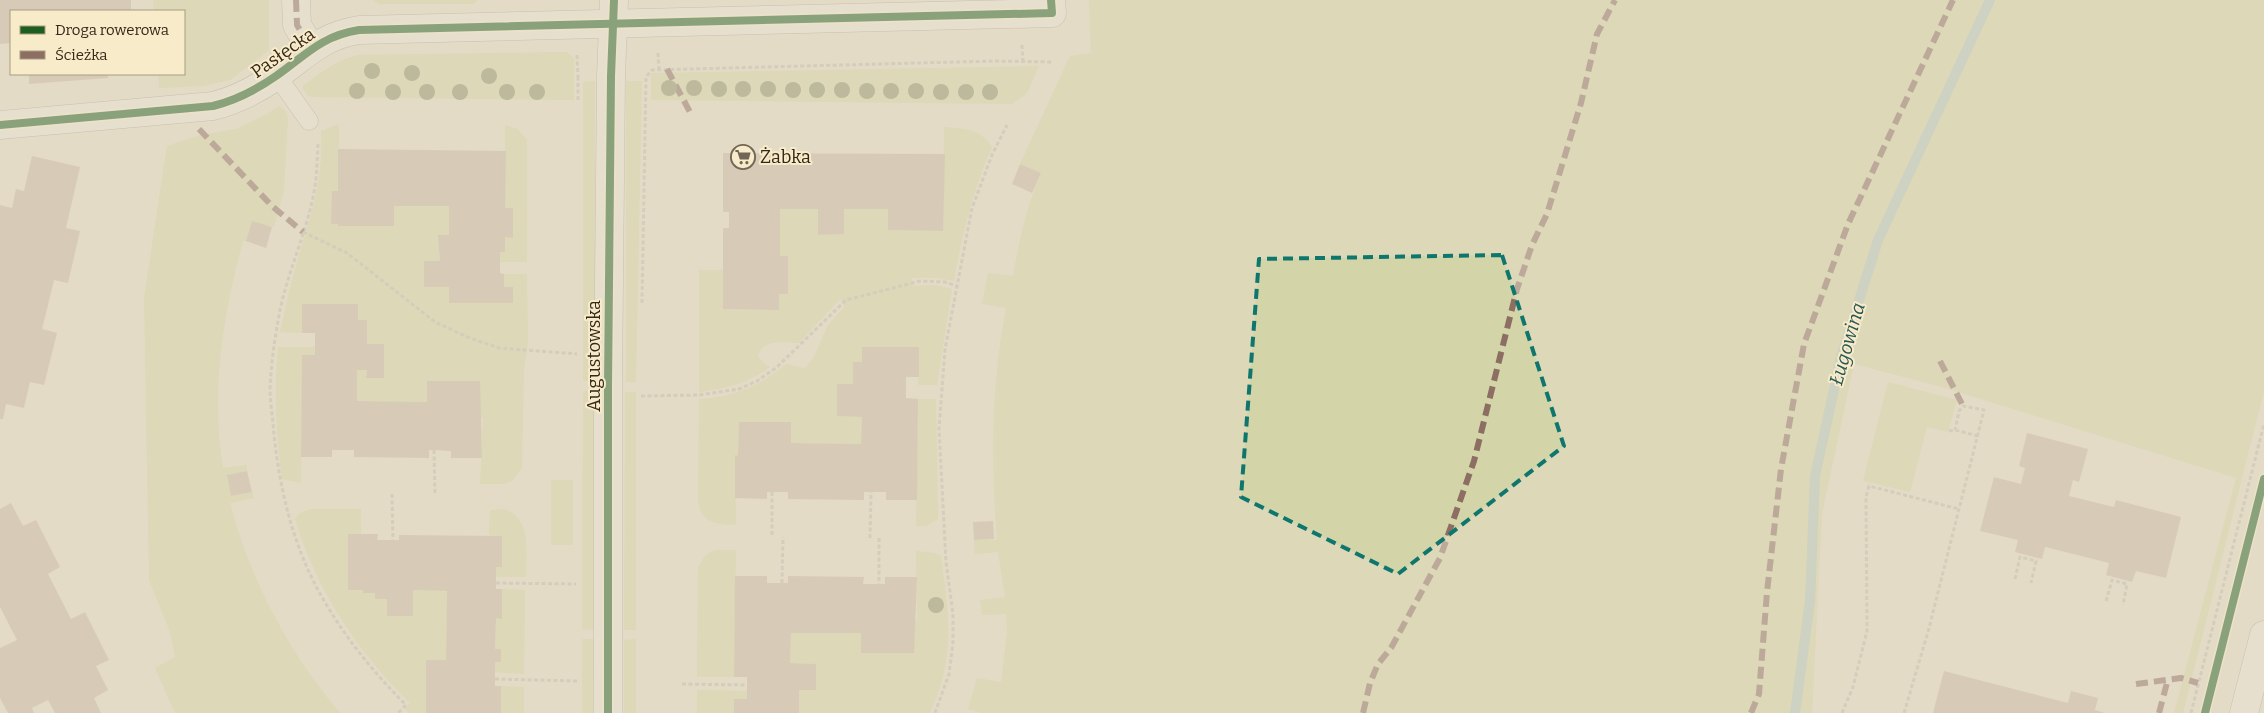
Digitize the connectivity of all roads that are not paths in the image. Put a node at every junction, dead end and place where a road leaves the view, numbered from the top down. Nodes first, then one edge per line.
1 (296, 0) edge
2 (1052, 0) edge
3 (614, 12) edge
4 (311, 49) junction
5 (277, 76) junction
6 (0, 124) edge
7 (313, 129) road end
8 (2264, 635) edge
9 (608, 713) edge
10 (2244, 713) edge

1 - 4 street
2 - 3 street, Pasłęcka
3 - 4 street, Pasłęcka
3 - 9 street, Augustowska
4 - 5 street, Pasłęcka
5 - 6 street, Pasłęcka
5 - 7 lane
8 - 10 street

